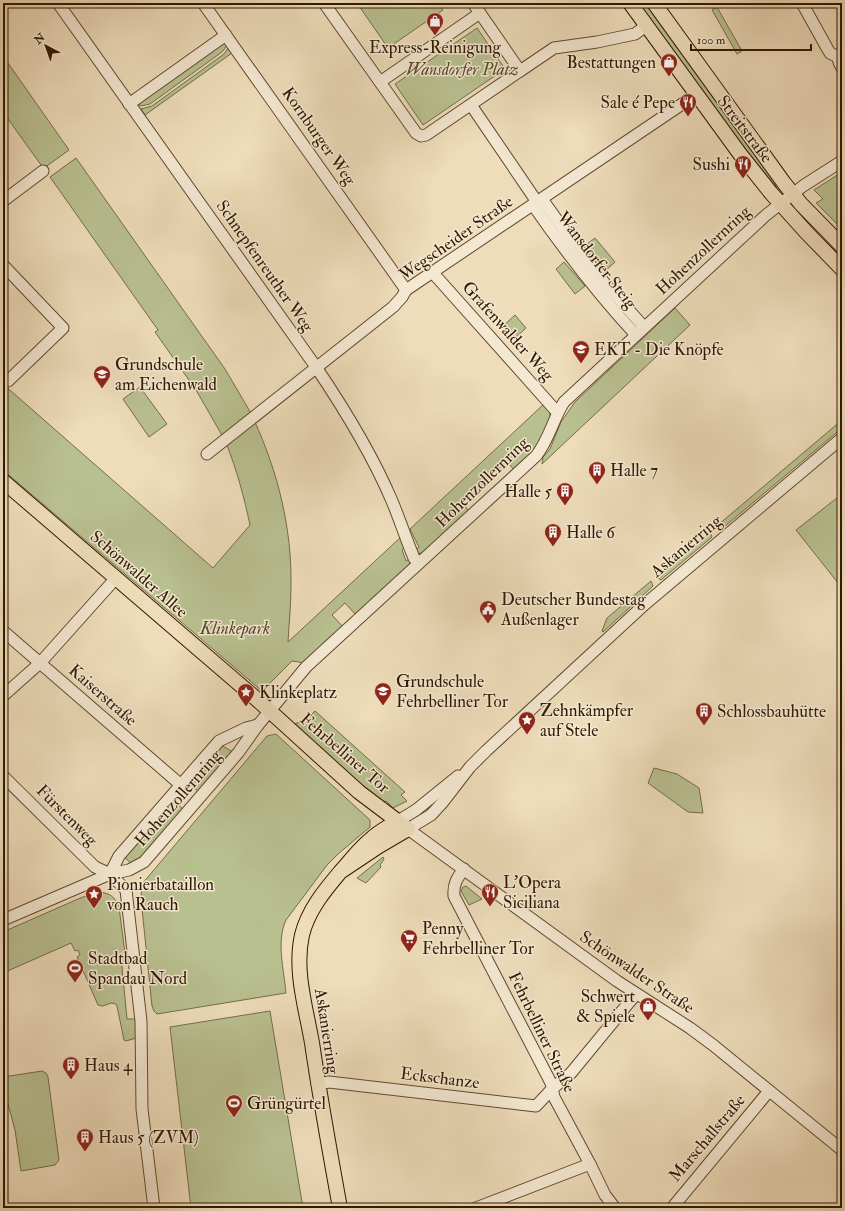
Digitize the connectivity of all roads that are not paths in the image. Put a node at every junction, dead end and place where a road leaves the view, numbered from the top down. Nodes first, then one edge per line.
1 (58, 3) edge
2 (203, 3) edge
3 (324, 3) edge
4 (473, 3) edge
5 (630, 3) edge
6 (654, 3) edge
7 (802, 3) edge
8 (480, 13) junction
9 (647, 25) junction
10 (226, 35) junction
11 (840, 55) edge
12 (842, 68) edge
13 (520, 71) junction
14 (380, 82) junction
15 (697, 94) junction
16 (129, 104) junction
17 (471, 104) junction
18 (842, 161) edge
19 (44, 171) dead end
20 (792, 194) junction
21 (4, 198) edge
22 (537, 202) junction
23 (780, 204) junction
24 (842, 246) edge
25 (3, 265) edge
26 (842, 269) edge
27 (433, 273) junction
28 (406, 290) junction
29 (640, 331) junction
30 (316, 367) junction
31 (8, 380) dead end
32 (558, 412) junction
33 (842, 438) edge
34 (207, 454) dead end
35 (3, 481) edge
36 (419, 564) junction
37 (116, 578) junction
38 (3, 632) edge
39 (40, 663) junction
40 (3, 696) edge
41 (270, 711) junction
42 (258, 725) junction
43 (3, 776) edge
44 (181, 785) junction
45 (403, 825) junction
46 (464, 869) junction
47 (110, 874) junction
48 (3, 920) edge
49 (636, 994) junction
50 (317, 1084) junction
51 (552, 1089) junction
52 (769, 1091) junction
53 (842, 1150) edge
54 (590, 1164) junction
55 (154, 1208) edge
56 (340, 1208) edge
57 (477, 1208) edge
58 (615, 1208) edge
59 (672, 1208) edge

1 - 16 street, Schnepfenreuther Weg
2 - 10 street, Kornburger Weg
3 - 14 street
4 - 8 street
5 - 9 main road, Streitstraße
6 - 20 main road, Streitstraße
7 - 11 street
8 - 13 street
8 - 14 street
9 - 13 street
9 - 15 main road, Streitstraße
10 - 16 street
10 - 28 street, Kornburger Weg
11 - 12 street
13 - 17 street
14 - 17 street
15 - 22 street, Wegscheider Straße
15 - 23 main road, Streitstraße
16 - 30 street, Schnepfenreuther Weg
17 - 22 street, Wansdorfer Steig
18 - 20 street, Hohenzollernring
19 - 21 street
20 - 23 street, Hohenzollernring
20 - 24 main road, Streitstraße
22 - 27 street, Wegscheider Straße
22 - 29 street, Wansdorfer Steig
23 - 26 main road, Streitstraße
23 - 29 street, Hohenzollernring
25 - 31 street
27 - 28 street, Wegscheider Straße
27 - 32 street, Grafenwalder Weg
28 - 30 street, Wegscheider Straße
29 - 32 street, Hohenzollernring
30 - 34 street, Wegscheider Straße
30 - 36 street, Schnepfenreuther Weg
32 - 36 street, Hohenzollernring
33 - 45 street, Askanierring
35 - 37 main road, Schönwalder Allee
36 - 41 street, Hohenzollernring
37 - 39 street
37 - 41 main road, Schönwalder Allee
38 - 39 street, Kaiserstraße
39 - 40 street
39 - 44 street, Kaiserstraße
41 - 42 street, Hohenzollernring
41 - 45 main road, Fehrbelliner Tor
42 - 44 street, Hohenzollernring
42 - 47 street, Hohenzollernring
43 - 47 street, Fürstenweg
44 - 47 street, Hohenzollernring
45 - 46 street, Schönwalder Straße
45 - 50 main road, Askanierring
46 - 49 street, Schönwalder Straße
46 - 51 street, Fehrbelliner Straße
47 - 48 street
47 - 55 street
49 - 51 street
49 - 52 street, Schönwalder Straße
50 - 51 street, Eckschanze
50 - 56 main road, Askanierring
51 - 54 street, Fehrbelliner Straße
52 - 53 street, Schönwalder Straße
52 - 59 street, Marschallstraße
54 - 57 street
54 - 58 street, Fehrbelliner Straße

